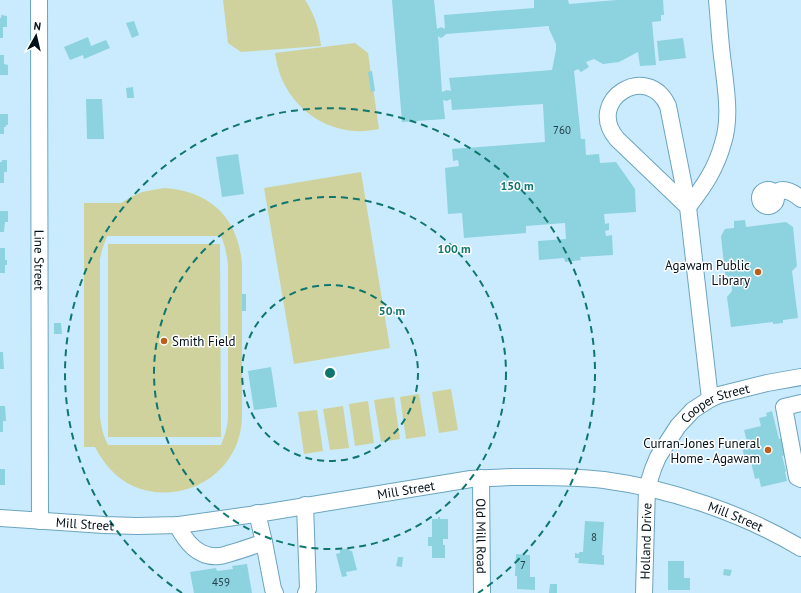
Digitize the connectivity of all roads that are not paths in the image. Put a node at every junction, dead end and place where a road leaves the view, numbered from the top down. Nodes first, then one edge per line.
1 (39, 0) edge
2 (717, 0) edge
3 (774, 194) dead end
4 (801, 199) edge
5 (688, 207) junction
6 (801, 377) edge
7 (710, 399) junction
8 (801, 403) edge
9 (481, 478) junction
10 (801, 479) edge
11 (647, 488) junction
12 (305, 505) junction
13 (257, 513) junction
14 (0, 518) edge
15 (40, 521) junction
16 (177, 525) junction
17 (264, 542) junction
18 (801, 548) edge
19 (275, 593) edge
20 (306, 593) edge
21 (482, 593) edge
22 (644, 593) edge

1 - 15 street, Line Street
2 - 5 street
3 - 4 street
5 - 5 street
5 - 7 street
6 - 7 street, Cooper Street
7 - 11 street, Cooper Street
8 - 10 street
9 - 11 street, Mill Street
9 - 12 street, Mill Street
9 - 21 street, Old Mill Road
11 - 18 street, Mill Street
11 - 22 street, Holland Drive
12 - 13 street, Mill Street
12 - 20 street
13 - 16 street, Mill Street
13 - 17 street
14 - 15 street, Mill Street
15 - 16 street, Mill Street
16 - 17 street
17 - 19 street

